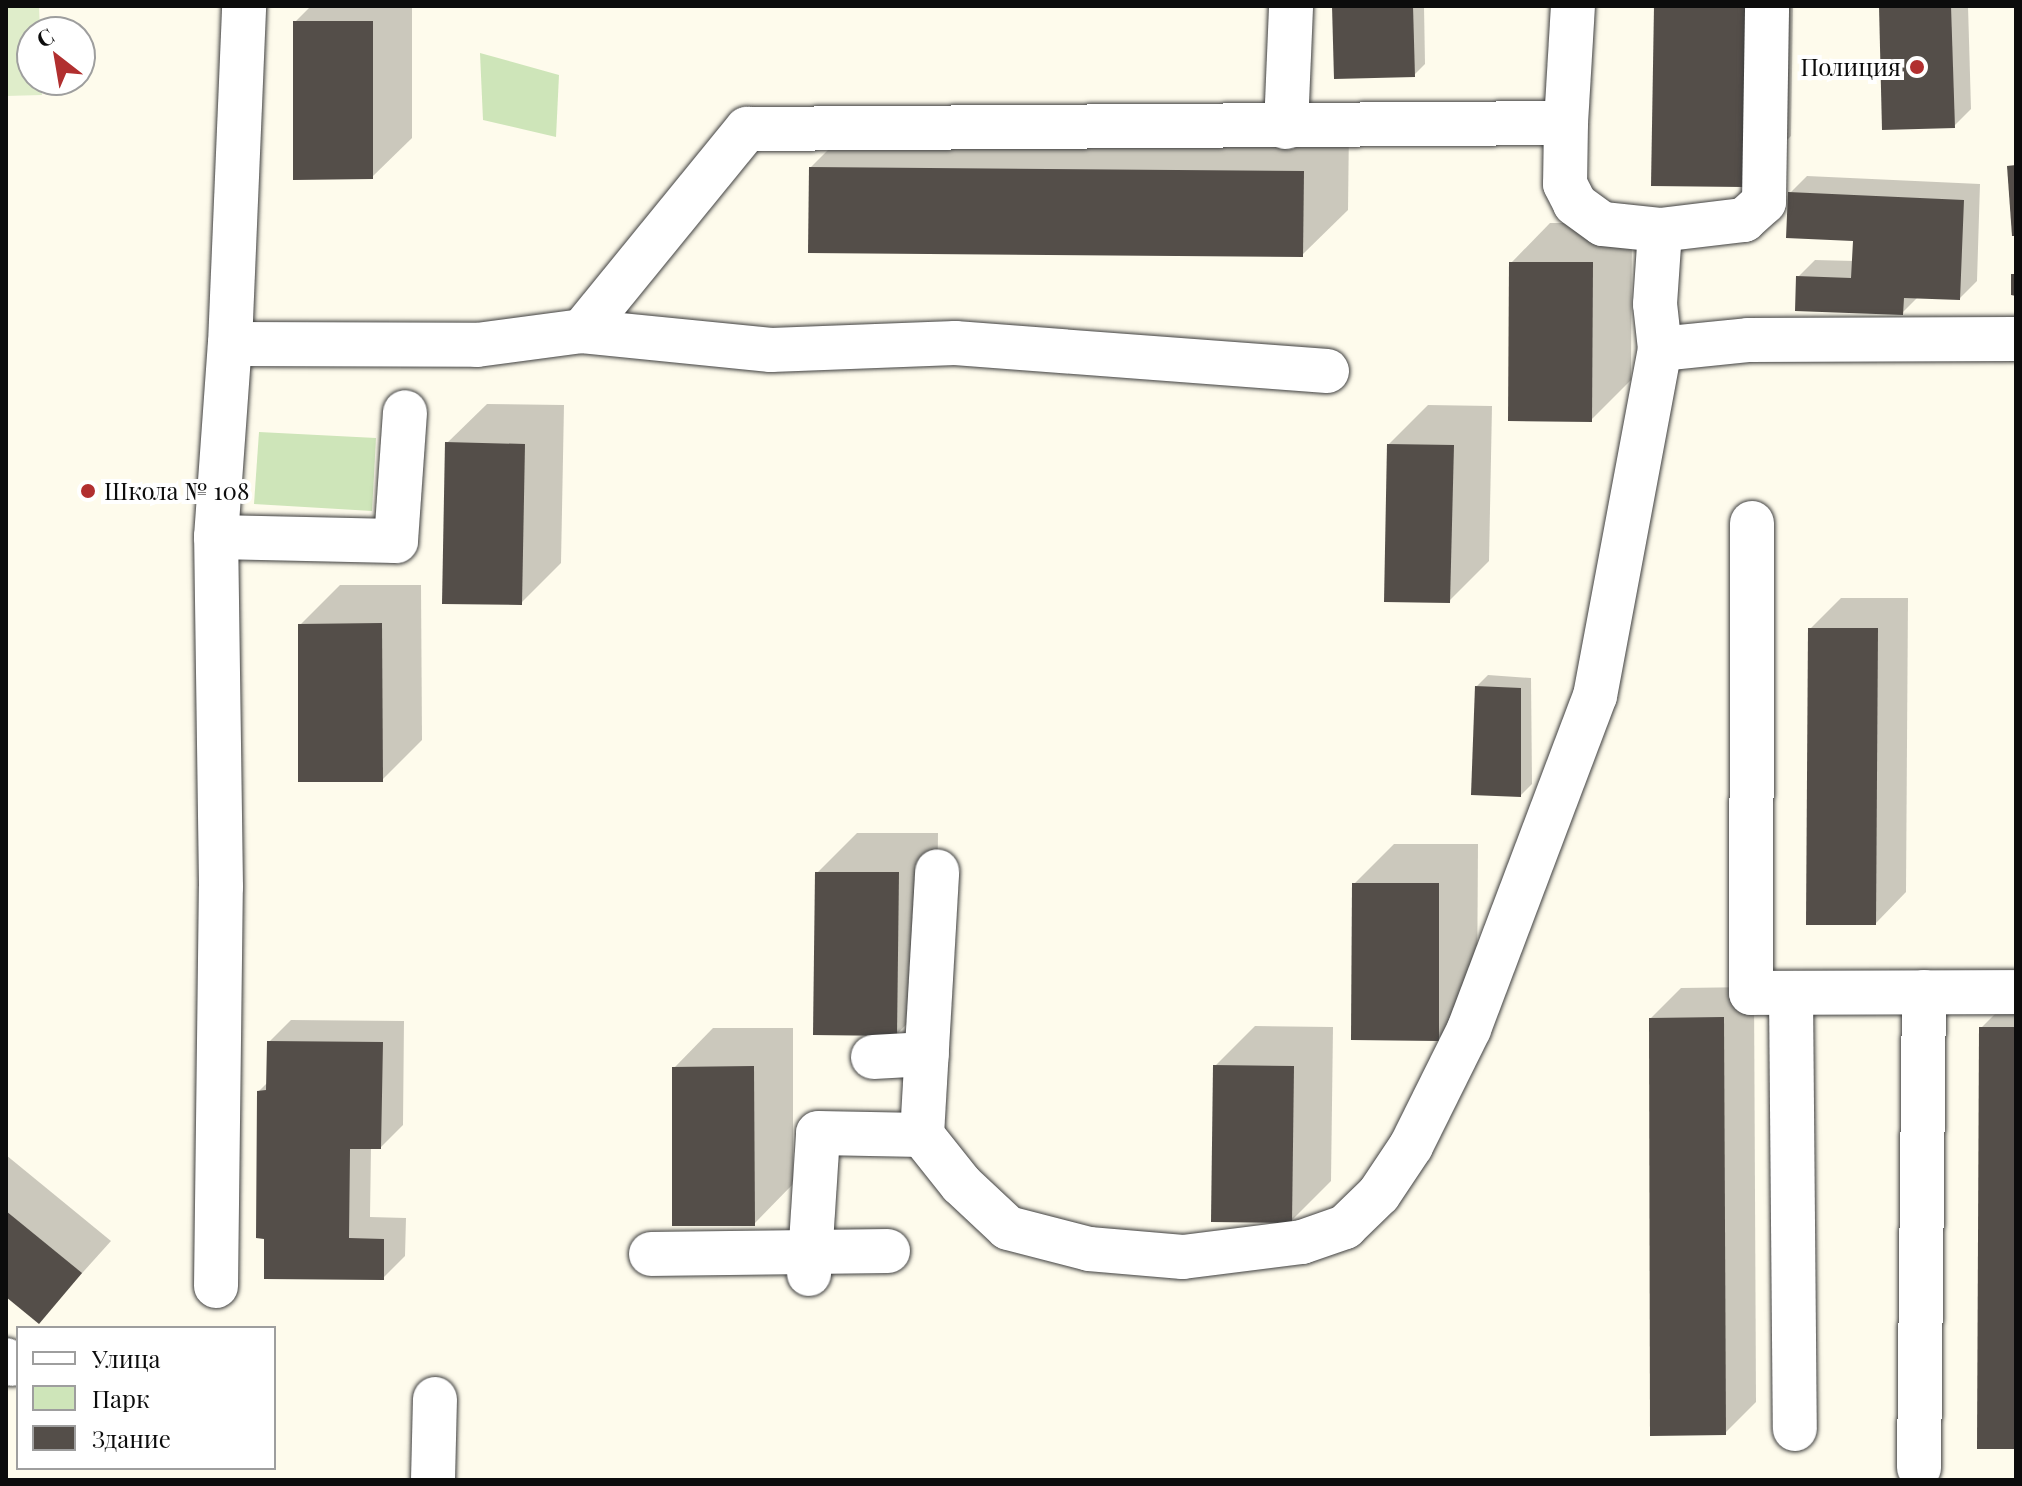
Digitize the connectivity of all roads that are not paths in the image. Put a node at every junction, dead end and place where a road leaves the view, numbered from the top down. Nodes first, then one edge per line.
1 (1291, 6) edge
2 (1573, 6) edge
3 (1767, 6) edge
4 (248, 7) edge
5 (1566, 123) junction
6 (1286, 127) junction
7 (1660, 230) junction
8 (582, 331) junction
9 (2016, 339) edge
10 (230, 344) junction
11 (1660, 349) junction
12 (1327, 371) dead end
13 (405, 412) dead end
14 (1752, 523) dead end
15 (216, 537) junction
16 (937, 871) dead end
17 (1924, 992) junction
18 (2016, 992) edge
19 (1791, 993) junction
20 (927, 1054) junction
21 (873, 1057) dead end
22 (922, 1135) junction
23 (888, 1251) dead end
24 (651, 1254) dead end
25 (810, 1263) junction
26 (216, 1286) dead end
27 (435, 1399) dead end
28 (1795, 1429) dead end
29 (1919, 1468) dead end
30 (433, 1480) edge

1 - 6 lane
2 - 5 lane
3 - 7 lane
4 - 10 lane
5 - 6 lane
5 - 7 lane
6 - 8 lane
7 - 11 lane
8 - 10 lane
8 - 12 lane
9 - 11 lane
10 - 15 lane
11 - 22 lane
13 - 15 lane
14 - 19 lane
15 - 26 lane
16 - 20 lane
17 - 18 lane
17 - 19 lane
17 - 29 lane
19 - 28 lane
20 - 21 lane
20 - 22 lane
22 - 25 lane
23 - 25 lane
24 - 25 lane
27 - 30 lane

